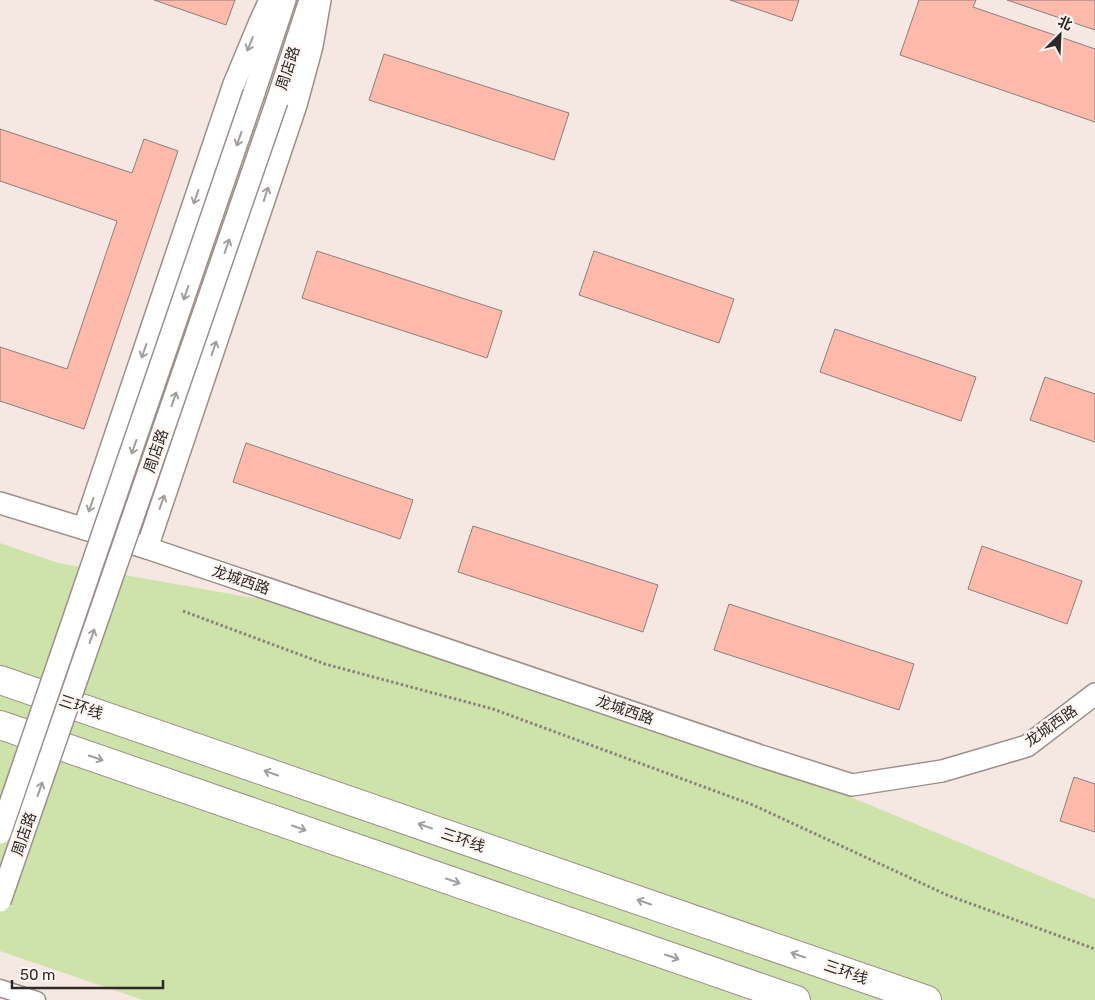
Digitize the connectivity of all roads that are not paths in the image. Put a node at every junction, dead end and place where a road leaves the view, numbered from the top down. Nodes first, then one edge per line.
1 (270, 0) edge
2 (285, 0) edge
3 (310, 0) edge
4 (320, 0) edge
5 (0, 504) edge
6 (84, 528) junction
7 (147, 548) junction
8 (0, 680) edge
9 (1095, 694) edge
10 (0, 725) edge
11 (0, 833) edge
12 (0, 901) edge
13 (0, 988) edge
14 (37, 1000) edge
15 (796, 1000) edge
16 (927, 1000) edge

1 -> 6 street
2 -> 11 street, 周店路, bridge
12 -> 3 street, 周店路, bridge
7 -> 4 street
5 - 6 street, 龙城西路
6 - 7 street, 龙城西路
7 - 9 street, 龙城西路
16 -> 8 highway, 三环线
10 -> 15 highway
13 - 14 street

